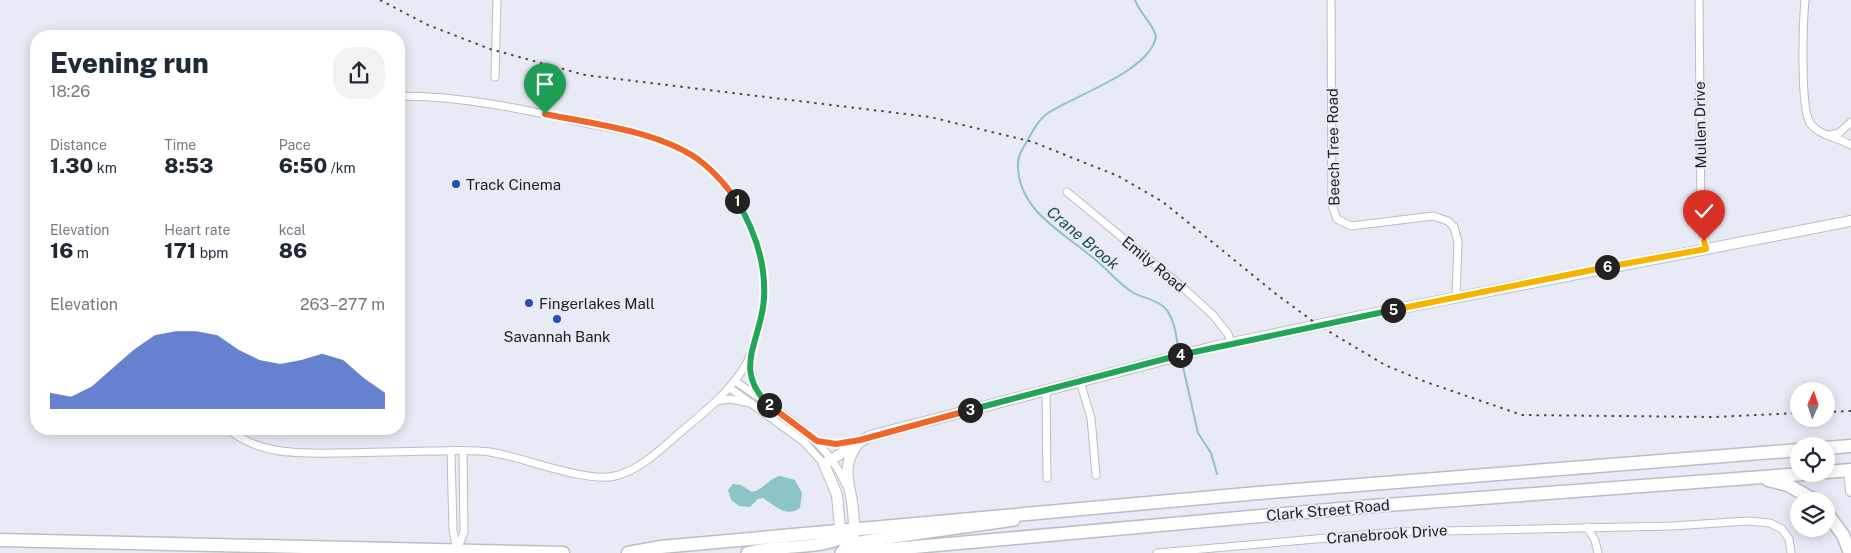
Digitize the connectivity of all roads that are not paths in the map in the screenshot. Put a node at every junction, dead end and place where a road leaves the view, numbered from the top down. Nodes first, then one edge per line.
1 (497, 0) edge
2 (1331, 0) edge
3 (1698, 0) edge
4 (1804, 0) edge
5 (495, 76) dead end
6 (405, 96) edge
7 (1851, 122) edge
8 (1829, 135) junction
9 (1851, 145) edge
10 (1067, 192) dead end
11 (1851, 221) edge
12 (1706, 249) junction
13 (1456, 298) junction
14 (1231, 344) junction
15 (749, 359) junction
16 (735, 381) junction
17 (1080, 381) junction
18 (730, 388) junction
19 (1046, 391) junction
20 (717, 402) junction
21 (754, 404) junction
22 (768, 404) junction
23 (237, 435) edge
24 (860, 440) junction
25 (817, 441) junction
26 (1835, 448) edge
27 (1850, 448) edge
28 (451, 451) junction
29 (462, 451) junction
30 (1790, 451) edge
31 (828, 462) junction
32 (1850, 470) edge
33 (1835, 471) edge
34 (1096, 475) dead end
35 (1790, 475) edge
36 (1047, 478) dead end
37 (1753, 478) junction
38 (847, 487) junction
39 (1800, 492) edge
40 (1851, 492) edge
41 (1835, 525) edge
42 (1587, 527) junction
43 (0, 540) edge
44 (849, 544) edge
45 (199, 549) edge
46 (457, 550) junction
47 (563, 553) edge
48 (628, 553) edge
49 (747, 553) edge
50 (841, 553) edge
51 (1157, 553) edge
52 (1598, 553) edge
53 (1791, 553) edge
54 (1850, 553) edge

1 - 5 street
2 - 13 street, Beech Tree Road
3 - 12 street, Mullen Drive
4 - 8 street
6 - 15 street
7 - 8 street
8 - 9 street
10 - 14 street, Emily Road
11 - 12 street
12 - 13 street
13 - 14 street
14 - 17 street
15 - 16 street
15 - 22 street
16 - 18 street
16 - 22 street
17 - 19 street
17 - 34 street
18 - 20 street
18 - 21 street
19 - 24 street
19 - 36 street
20 - 21 street
20 - 29 street
21 - 31 street
22 - 25 street
23 - 28 street
24 - 25 street
24 - 31 street
24 - 38 street
25 - 31 street
26 - 27 highway
28 - 29 street
28 - 46 street
29 - 46 street
30 - 44 highway
31 - 38 street
31 - 44 street
32 - 33 highway
32 - 40 street
35 - 37 highway, Clark Street Road
37 - 39 highway
37 - 44 highway, Clark Street Road
38 - 44 street
41 - 54 highway
42 - 51 street, Cranebrook Drive
42 - 52 street
42 - 53 street, Cranebrook Drive
43 - 45 highway
44 - 48 highway, Clark Street Road
44 - 49 main road
44 - 50 main road
45 - 46 highway
46 - 47 highway

